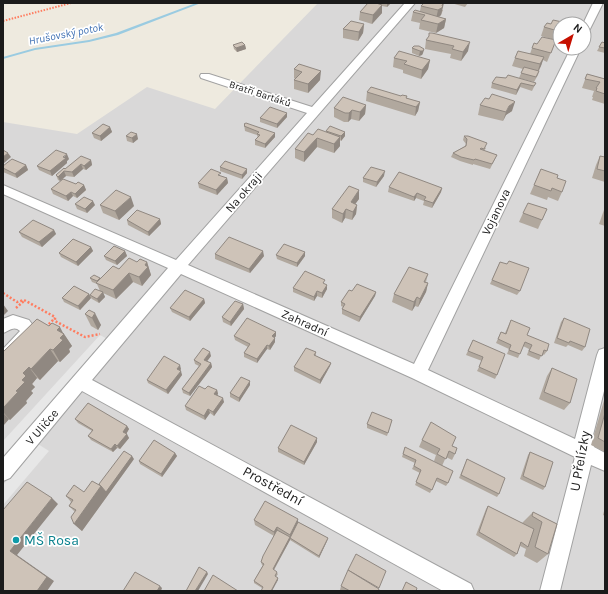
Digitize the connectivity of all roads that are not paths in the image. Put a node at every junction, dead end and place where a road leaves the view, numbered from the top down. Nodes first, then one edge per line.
1 (410, 3) edge
2 (598, 3) edge
3 (592, 16) edge
4 (572, 56) edge
5 (205, 76) dead end
6 (315, 112) junction
7 (3, 188) edge
8 (178, 267) junction
9 (3, 327) edge
10 (605, 354) edge
11 (3, 360) edge
12 (418, 373) junction
13 (81, 382) junction
14 (585, 452) junction
15 (605, 462) edge
16 (3, 472) edge
17 (464, 591) edge
18 (550, 591) edge

1 - 6 street, Na okraji
2 - 3 street
4 - 12 street, Vojanova
5 - 6 street, Bratří Bartáků
6 - 8 street, Na okraji
7 - 8 street, Zahradní
8 - 12 street, Zahradní
8 - 13 street, Na okraji
9 - 11 street
10 - 14 street, U Přelízky
12 - 14 street, Zahradní
13 - 16 street, V Uličce
13 - 17 street, Prostřední
14 - 15 street, Zahradní
14 - 18 street, U Přelízky

